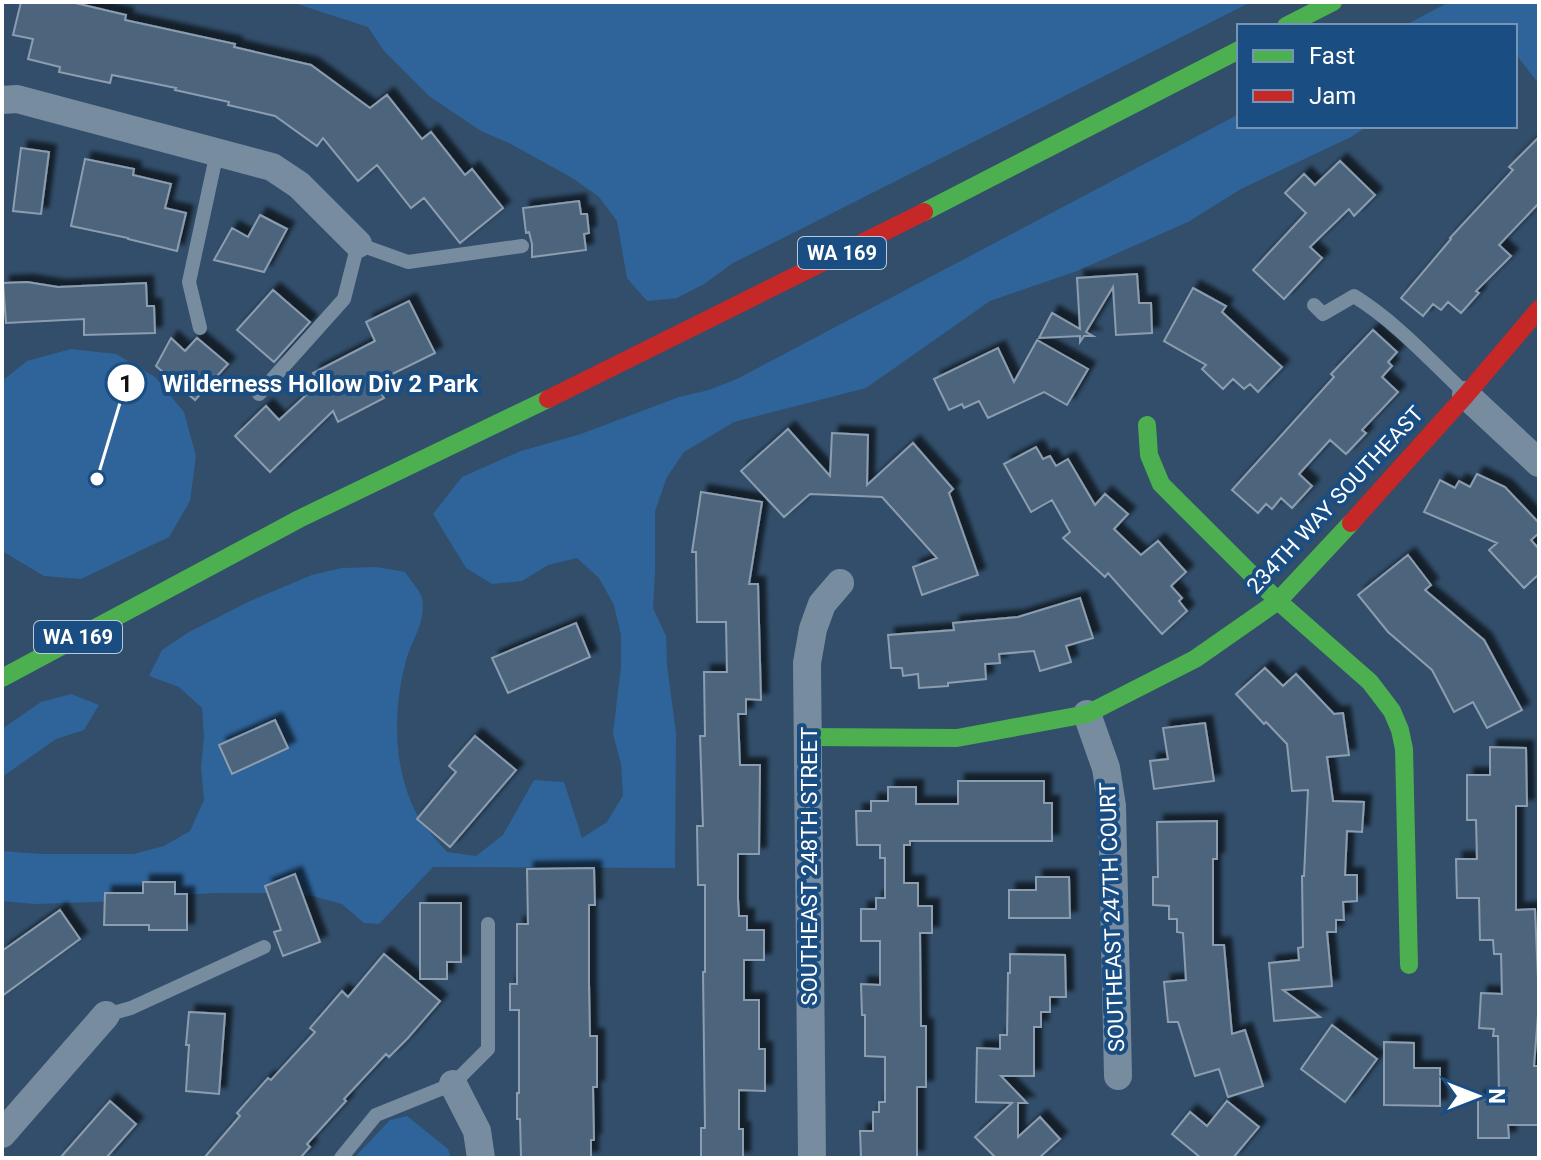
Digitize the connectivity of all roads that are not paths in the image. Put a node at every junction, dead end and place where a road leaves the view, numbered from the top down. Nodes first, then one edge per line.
1 (1333, 2) edge
2 (1290, 24) edge
3 (1237, 51) edge
4 (2, 100) edge
5 (217, 152) junction
6 (358, 244) junction
7 (522, 246) dead end
8 (1314, 305) dead end
9 (1539, 309) edge
10 (200, 328) dead end
11 (259, 394) dead end
12 (1466, 395) junction
13 (1147, 425) dead end
14 (1539, 463) edge
15 (840, 583) dead end
16 (1278, 601) junction
17 (2, 678) edge
18 (1087, 714) junction
19 (808, 737) junction
20 (488, 924) dead end
21 (264, 947) dead end
22 (1409, 965) dead end
23 (106, 1015) joint
24 (1118, 1076) dead end
25 (453, 1084) junction
26 (2, 1134) edge
27 (341, 1158) edge
28 (481, 1158) edge
29 (812, 1158) edge

1 - 2 street
3 - 17 street, WA 169
4 - 5 street
5 - 6 street
5 - 10 lane
6 - 7 lane
6 - 11 lane
8 - 12 lane
9 - 12 street, 234TH WAY SOUTHEAST
12 - 14 street
12 - 16 street, 234TH WAY SOUTHEAST
13 - 16 street
15 - 19 street, SOUTHEAST 248TH STREET
16 - 18 street, 234TH WAY SOUTHEAST
16 - 22 street
18 - 19 street, 234TH WAY SOUTHEAST
18 - 24 street, SOUTHEAST 247TH COURT
19 - 29 street, SOUTHEAST 248TH STREET
20 - 25 lane
21 - 23 lane
23 - 26 street
25 - 27 lane
25 - 28 street

